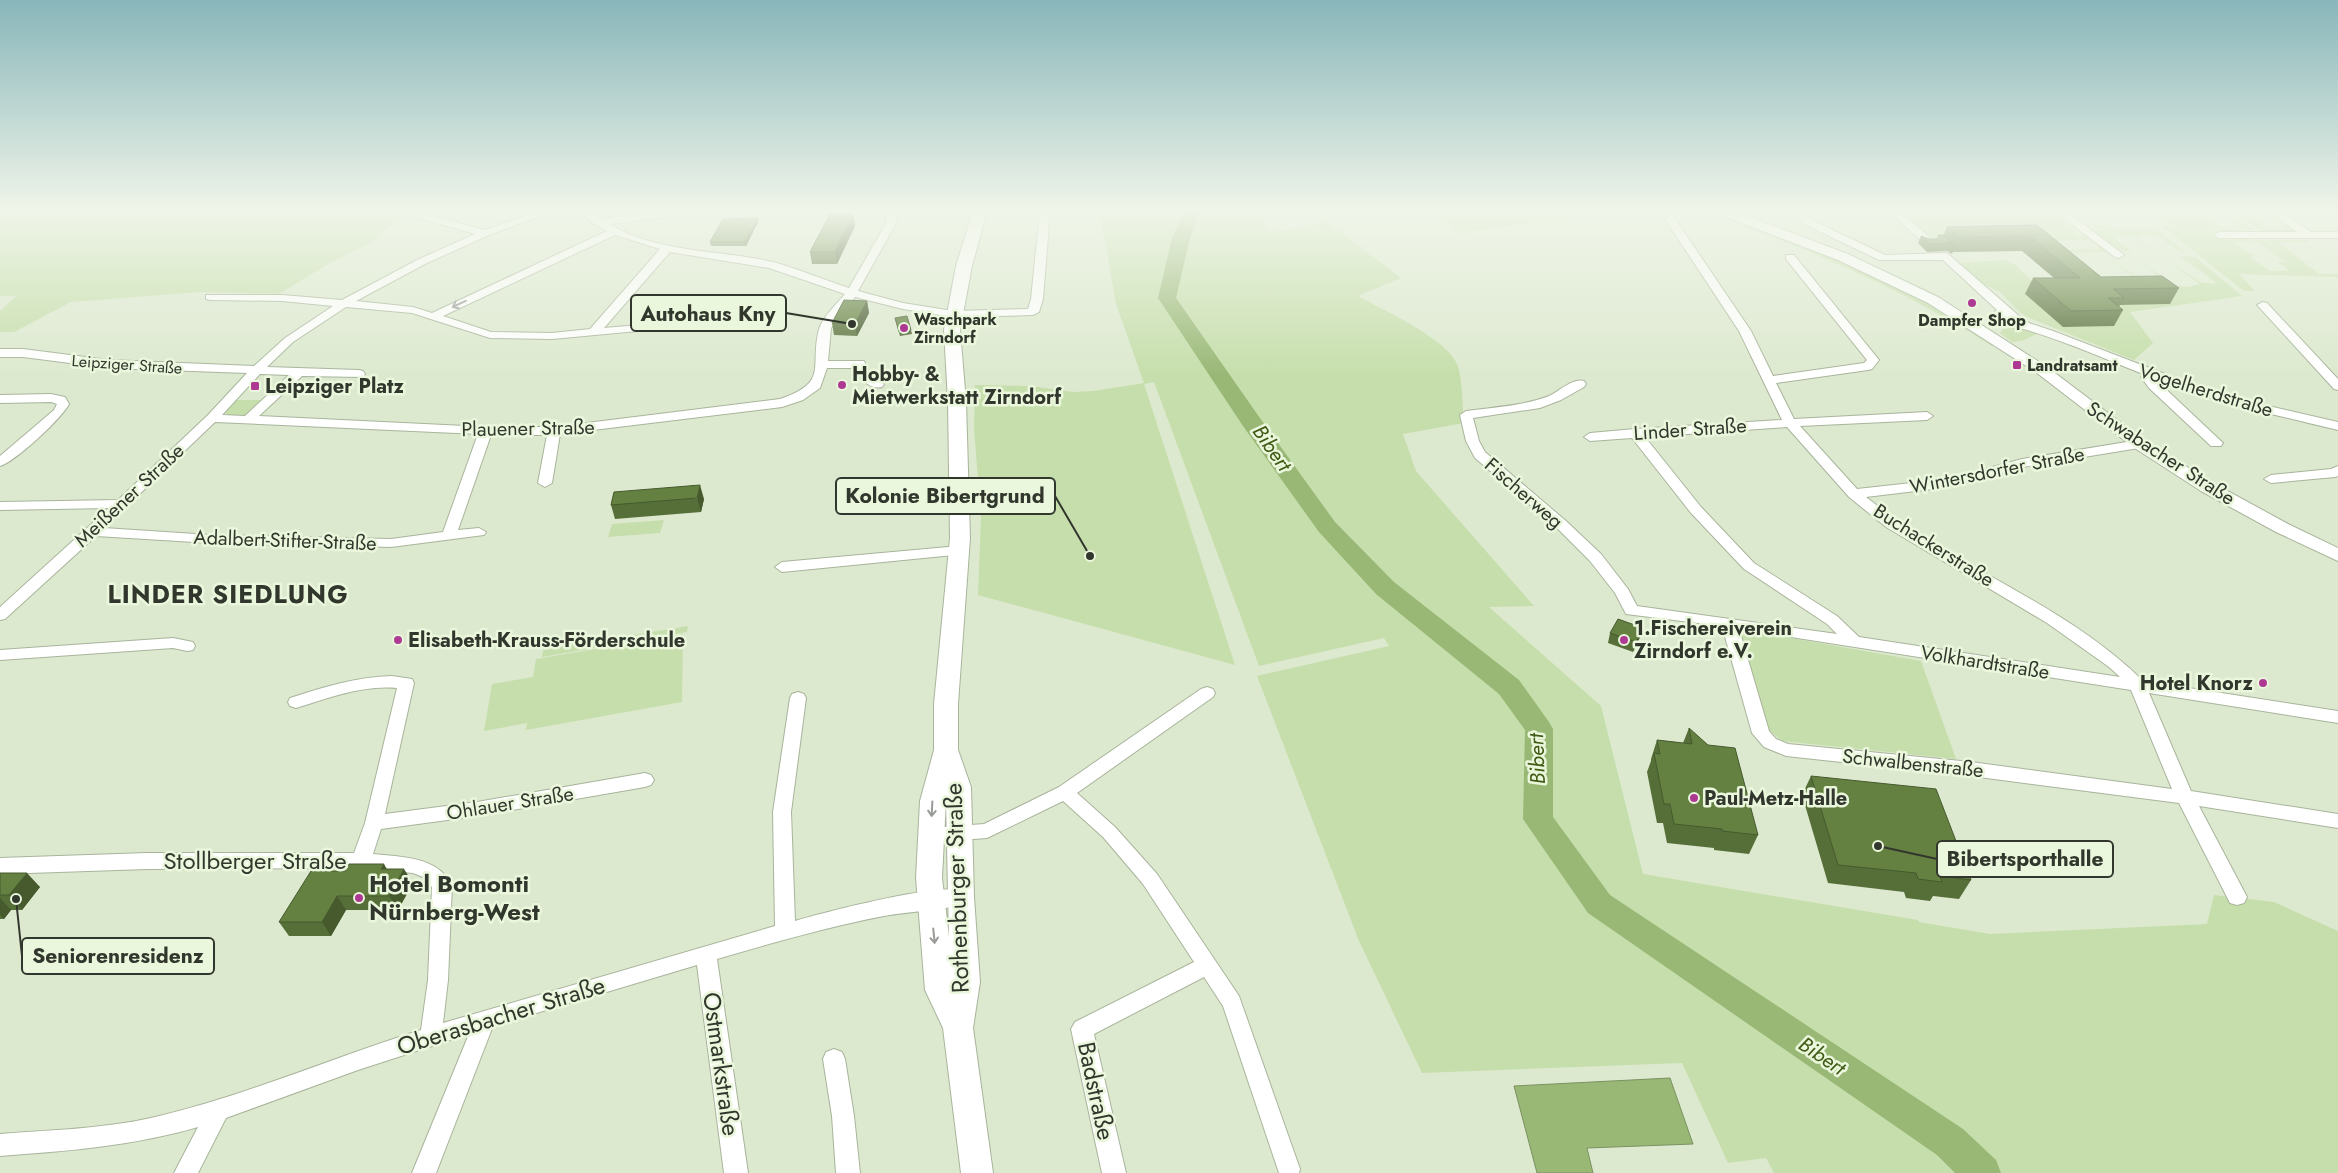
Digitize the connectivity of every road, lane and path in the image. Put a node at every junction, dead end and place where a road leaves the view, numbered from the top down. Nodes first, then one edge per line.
1 (414, 266) edge
2 (540, 266) edge
3 (652, 266) edge
4 (773, 266) edge
5 (867, 266) edge
6 (964, 266) edge
7 (1041, 266) edge
8 (1701, 266) edge
9 (1797, 266) edge
10 (1862, 266) edge
11 (1955, 266) edge
12 (852, 293) junction
13 (210, 297) dead end
14 (343, 304) junction
15 (2263, 305) dead end
16 (954, 314) junction
17 (2008, 314) junction
18 (434, 316) junction
19 (1998, 321) junction
20 (709, 322) dead end
21 (2020, 324) junction
22 (1976, 325) junction
23 (594, 332) junction
24 (0, 353) edge
25 (822, 365) junction
26 (255, 372) junction
27 (299, 372) junction
28 (359, 374) dead end
29 (2150, 374) junction
30 (1771, 380) junction
31 (878, 384) dead end
32 (1580, 384) dead end
33 (2338, 386) edge
34 (0, 399) edge
35 (1927, 416) dead end
36 (212, 418) junction
37 (249, 420) junction
38 (1790, 423) junction
39 (2338, 426) edge
40 (486, 431) junction
41 (554, 431) junction
42 (1635, 433) junction
43 (1590, 437) dead end
44 (2216, 443) dead end
45 (2139, 444) junction
46 (0, 462) edge
47 (2338, 470) edge
48 (2271, 479) dead end
49 (545, 483) dead end
50 (1854, 494) junction
51 (122, 504) junction
52 (0, 506) edge
53 (91, 531) junction
54 (479, 532) dead end
55 (449, 535) junction
56 (959, 552) junction
57 (2338, 555) edge
58 (782, 566) dead end
59 (1631, 610) joint
60 (0, 615) edge
61 (1729, 622) junction
62 (1856, 643) junction
63 (187, 646) dead end
64 (0, 655) edge
65 (2137, 685) junction
66 (1207, 693) dead end
67 (798, 698) dead end
68 (296, 702) dead end
69 (2338, 717) edge
70 (946, 750) junction
71 (645, 780) dead end
72 (1065, 792) junction
73 (2185, 797) junction
74 (2338, 821) edge
75 (374, 823) junction
76 (960, 833) junction
77 (932, 835) junction
78 (361, 860) junction
79 (0, 866) edge
80 (960, 896) junction
81 (2237, 897) dead end
82 (931, 899) junction
83 (785, 930) junction
84 (706, 954) junction
85 (1207, 965) junction
86 (485, 1019) junction
87 (958, 1028) junction
88 (430, 1037) junction
89 (834, 1059) dead end
90 (219, 1109) junction
91 (0, 1145) edge
92 (1289, 1169) dead end
93 (186, 1173) edge
94 (424, 1173) edge
95 (736, 1173) edge
96 (848, 1173) edge
97 (977, 1173) edge
98 (1114, 1173) edge

1 - 14 street, Meißener Straße
2 -> 18 street
3 - 23 street
4 - 12 street
5 - 12 street, Plauener Straße
6 - 16 main road, Rothenburger Straße
7 - 16 street
8 - 30 street, Buchackerstraße
9 - 30 street
10 - 22 street, Schwabacher Straße
11 - 17 street
12 - 16 street
12 - 25 street, Plauener Straße
13 - 14 street
14 - 18 street
14 - 26 street, Meißener Straße
15 - 33 street
16 - 56 main road, Rothenburger Straße
17 - 19 street
17 - 21 street
18 - 23 street
19 - 21 street
19 - 22 street
20 - 23 street
21 - 29 street, Vogelherdstraße
22 - 45 street, Schwabacher Straße
24 - 26 street, Leipziger Straße
25 - 31 street
25 - 41 street, Plauener Straße
26 - 27 street
26 - 36 street, Meißener Straße
27 - 28 street
27 - 37 street
29 - 39 street, Vogelherdstraße
29 - 44 street
30 - 38 street, Buchackerstraße
32 - 59 street, Fischerweg
34 - 46 street
35 - 38 street, Linder Straße
36 - 37 street, Plauener Straße
36 - 51 street, Meißener Straße
37 - 40 street, Plauener Straße
38 - 42 street, Linder Straße
38 - 50 street, Buchackerstraße
40 - 41 street, Plauener Straße
40 - 55 street
41 - 49 street
42 - 43 street, Linder Straße
42 - 62 street
45 - 50 street, Wintersdorfer Straße
45 - 57 street, Schwabacher Straße
47 - 48 street
50 - 65 street, Buchackerstraße
51 - 52 street
51 - 53 street, Meißener Straße
53 - 55 street, Adalbert-Stifter-Straße
53 - 60 street, Meißener Straße
54 - 55 street, Adalbert-Stifter-Straße
56 - 58 street
56 - 70 main road, Rothenburger Straße
59 - 61 street, Volkhardtstraße
61 - 62 street, Volkhardtstraße
61 - 73 street, Schwalbenstraße
62 - 65 street, Volkhardtstraße
63 - 64 street
65 - 69 street, Volkhardtstraße
65 - 73 street
66 - 72 street
67 - 83 street
68 - 75 street
70 - 76 main road, Rothenburger Straße
70 -> 77 main road, Rothenburger Straße
71 - 75 street, Ohlauer Straße
72 - 76 street
72 - 85 street
73 - 74 street, Schwalbenstraße
73 - 81 street
75 - 78 street
76 - 77 street
76 - 80 main road, Rothenburger Straße
77 - 82 main road, Rothenburger Straße
78 - 79 street, Stollberger Straße
78 - 88 street, Stollberger Straße
80 - 82 street, Oberasbacher Straße
80 - 87 main road, Rothenburger Straße
82 - 83 street, Oberasbacher Straße
82 -> 87 main road, Rothenburger Straße
83 - 84 street, Oberasbacher Straße
84 - 86 street, Oberasbacher Straße
84 - 95 street, Ostmarkstraße
85 - 92 street
85 - 98 street, Badstraße
86 - 88 street, Oberasbacher Straße
86 - 94 street
87 - 97 main road, Rothenburger Straße
88 - 90 street, Oberasbacher Straße
89 - 96 street
90 - 91 street, Oberasbacher Straße
90 - 93 street

